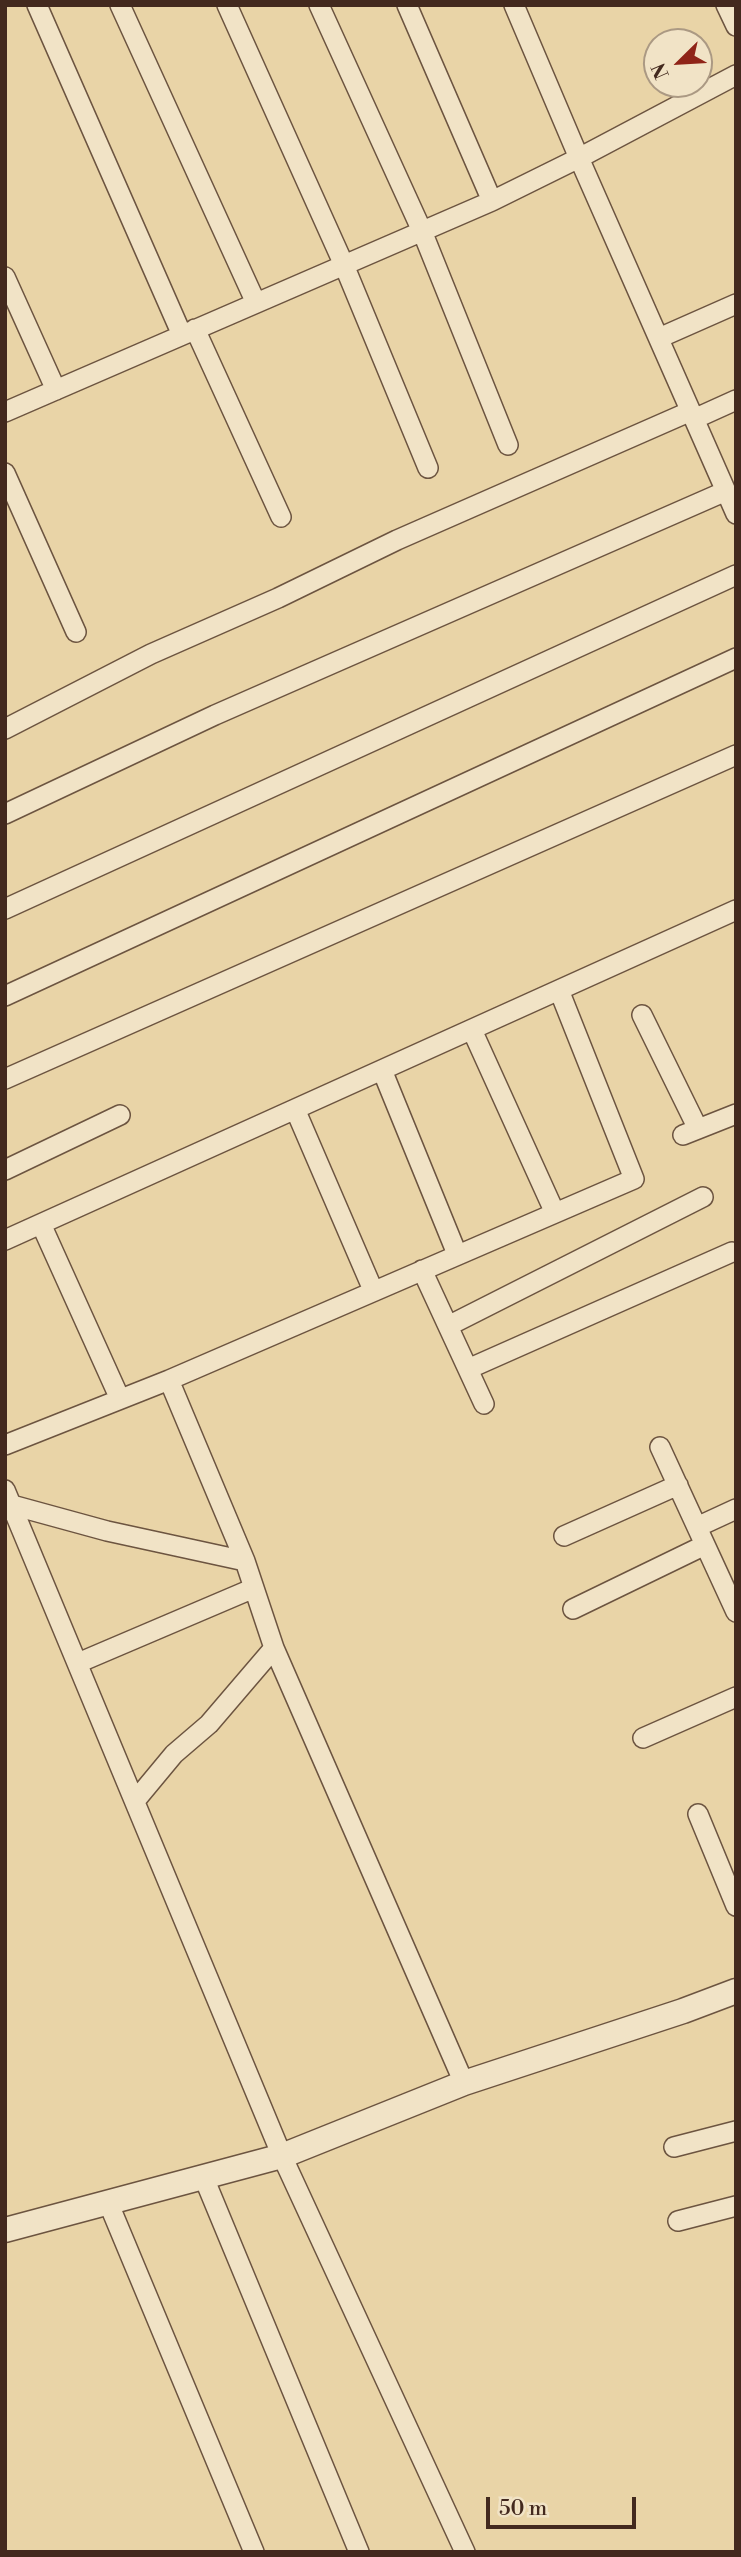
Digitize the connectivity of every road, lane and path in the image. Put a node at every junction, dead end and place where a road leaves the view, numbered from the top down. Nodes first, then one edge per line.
1 (37, 5) edge
2 (120, 5) edge
3 (227, 5) edge
4 (319, 5) edge
5 (407, 5) edge
6 (514, 5) edge
7 (726, 5) edge
8 (736, 26) edge
9 (736, 75) edge
10 (579, 158) junction
11 (492, 201) junction
12 (422, 231) junction
13 (344, 265) junction
14 (5, 276) edge
15 (256, 303) junction
16 (736, 304) edge
17 (188, 332) junction
18 (659, 338) junction
19 (56, 390) junction
20 (736, 400) edge
21 (5, 412) edge
22 (692, 415) junction
23 (508, 445) dead end
24 (428, 468) dead end
25 (5, 473) edge
26 (726, 491) junction
27 (736, 514) edge
28 (281, 517) dead end
29 (736, 575) edge
30 (76, 632) dead end
31 (736, 658) edge
32 (5, 729) edge
33 (736, 755) edge
34 (5, 814) edge
35 (5, 909) edge
36 (736, 910) edge
37 (559, 990) junction
38 (5, 996) edge
39 (642, 1015) dead end
40 (472, 1030) junction
41 (382, 1070) junction
42 (5, 1079) edge
43 (295, 1109) junction
44 (736, 1114) edge
45 (120, 1115) dead end
46 (5, 1170) edge
47 (703, 1197) dead end
48 (555, 1213) junction
49 (41, 1224) junction
50 (5, 1240) edge
51 (732, 1252) dead end
52 (457, 1254) junction
53 (422, 1270) junction
54 (373, 1290) junction
55 (448, 1326) junction
56 (468, 1369) junction
57 (169, 1380) junction
58 (120, 1399) junction
59 (484, 1404) dead end
60 (5, 1445) edge
61 (660, 1447) dead end
62 (678, 1486) junction
63 (8, 1498) edge
64 (736, 1509) edge
65 (697, 1527) junction
66 (13, 1528) edge
67 (564, 1536) dead end
68 (705, 1545) junction
69 (245, 1561) junction
70 (730, 1584) edge
71 (254, 1588) junction
72 (573, 1609) dead end
73 (736, 1612) edge
74 (274, 1648) junction
75 (78, 1663) junction
76 (736, 1697) edge
77 (643, 1738) dead end
78 (135, 1801) junction
79 (698, 1814) dead end
80 (736, 1906) edge
81 (736, 1991) edge
82 (464, 2083) junction
83 (736, 2131) edge
84 (674, 2147) dead end
85 (282, 2156) junction
86 (204, 2178) junction
87 (108, 2202) junction
88 (736, 2206) edge
89 (678, 2221) dead end
90 (5, 2230) edge
91 (254, 2552) edge
92 (359, 2552) edge
93 (465, 2552) edge

1 - 17 street
2 - 15 street
3 - 13 street
4 - 12 street
5 - 11 street
6 - 10 street
7 - 8 street
9 - 10 street
10 - 11 street
10 - 18 street
11 - 12 street
12 - 13 street
12 - 23 street
13 - 15 street
13 - 24 street
14 - 19 street
15 - 17 street
16 - 18 street
17 - 19 street
17 - 28 street
18 - 22 street
19 - 21 street
20 - 22 street
22 - 26 street
22 - 32 street
25 - 30 street
26 - 27 street
26 - 34 street
29 - 35 street
31 - 38 street
33 - 42 street
36 - 37 street
37 - 40 street
37 - 48 street
39 - 44 street
40 - 41 street
40 - 48 street
41 - 43 street
41 - 52 street
43 - 49 street
43 - 54 street
45 - 46 street
47 - 55 street
48 - 52 street
49 - 50 street
49 - 58 street
51 - 56 street
52 - 53 street
53 - 54 street
53 - 55 street
54 - 57 street
55 - 56 street
56 - 59 street
57 - 58 street
57 - 69 street
58 - 60 street
61 - 62 street
62 - 65 street
62 - 67 street
63 - 66 street
63 - 69 street
64 - 65 street
65 - 68 street
66 - 75 street
68 - 70 street
68 - 72 street
69 - 71 street
70 - 73 street
71 - 74 street
71 - 75 street
74 - 78 street
74 - 82 street
75 - 78 street
76 - 77 street
78 - 85 street
79 - 80 street
81 - 82 street
82 - 85 street
83 - 84 street
85 - 86 street
85 - 93 street
86 - 87 street
86 - 92 street
87 - 90 street
87 - 91 street
88 - 89 street

